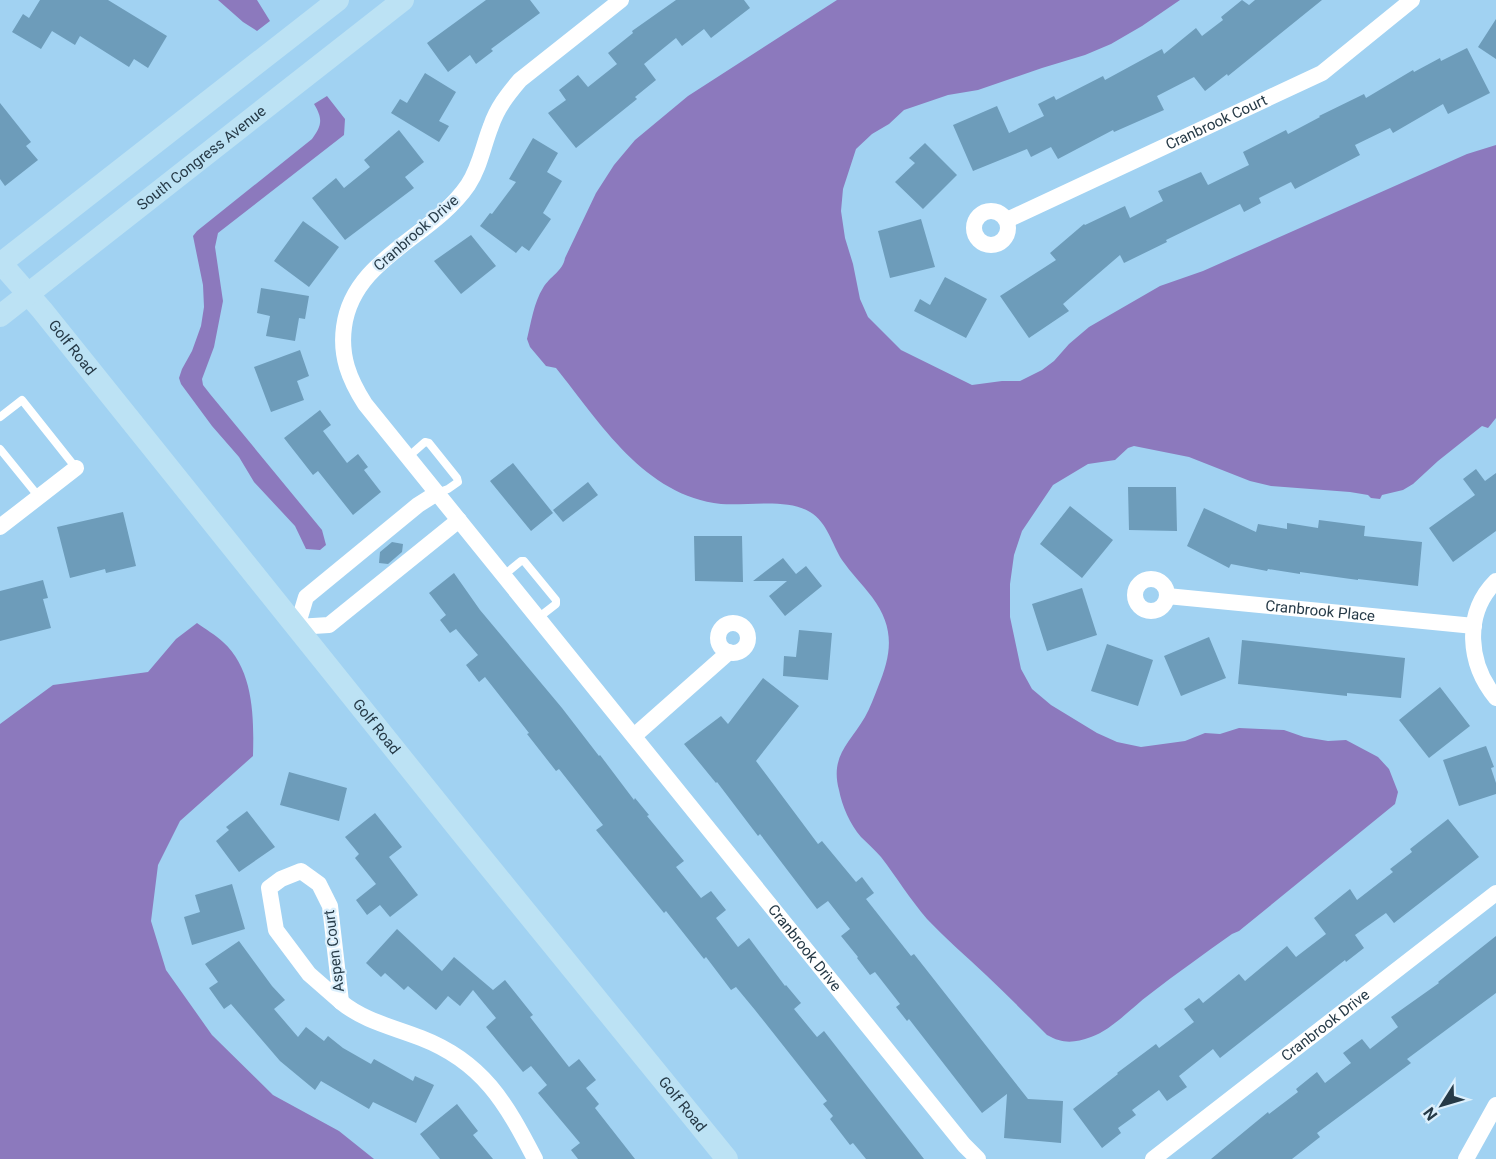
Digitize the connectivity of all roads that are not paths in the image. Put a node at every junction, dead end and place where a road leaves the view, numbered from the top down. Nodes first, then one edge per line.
1 (338, 0) edge
2 (403, 0) edge
3 (621, 0) edge
4 (1412, 0) edge
5 (1007, 220) dead end
6 (0, 263) edge
7 (28, 295) junction
8 (0, 316) edge
9 (0, 417) edge
10 (0, 449) edge
11 (408, 457) junction
12 (76, 468) joint
13 (437, 492) junction
14 (39, 497) junction
15 (459, 520) junction
16 (0, 527) edge
17 (504, 575) junction
18 (1496, 581) edge
19 (1167, 596) dead end
20 (538, 618) junction
21 (1474, 626) junction
22 (297, 627) junction
23 (729, 652) dead end
24 (1496, 698) edge
25 (634, 736) junction
26 (1496, 893) edge
27 (341, 1002) junction
28 (1496, 1105) edge
29 (535, 1159) edge
30 (727, 1159) edge
31 (978, 1159) edge
32 (1153, 1159) edge
33 (1466, 1159) edge

1 - 6 street
2 - 7 street, South Congress Avenue
3 - 11 street, Cranbrook Drive
4 - 5 street, Cranbrook Court
6 - 7 street, Golf Road
7 - 8 street, South Congress Avenue
7 - 22 street, Golf Road
9 - 12 lane
10 - 14 lane
11 - 13 street, Cranbrook Drive
11 - 13 lane
12 - 14 street
13 - 15 street, Cranbrook Drive
13 - 22 street
14 - 16 street
15 - 17 street, Cranbrook Drive
15 - 22 street
17 - 20 street, Cranbrook Drive
17 - 20 lane
18 - 21 street
19 - 21 street, Cranbrook Place
20 - 25 street, Cranbrook Drive
21 - 24 street
22 - 30 street, Golf Road
23 - 25 street
25 - 31 street, Cranbrook Drive
26 - 32 street, Cranbrook Drive
27 - 27 street, Aspen Court
27 - 29 street, Aspen Court
28 - 33 street

